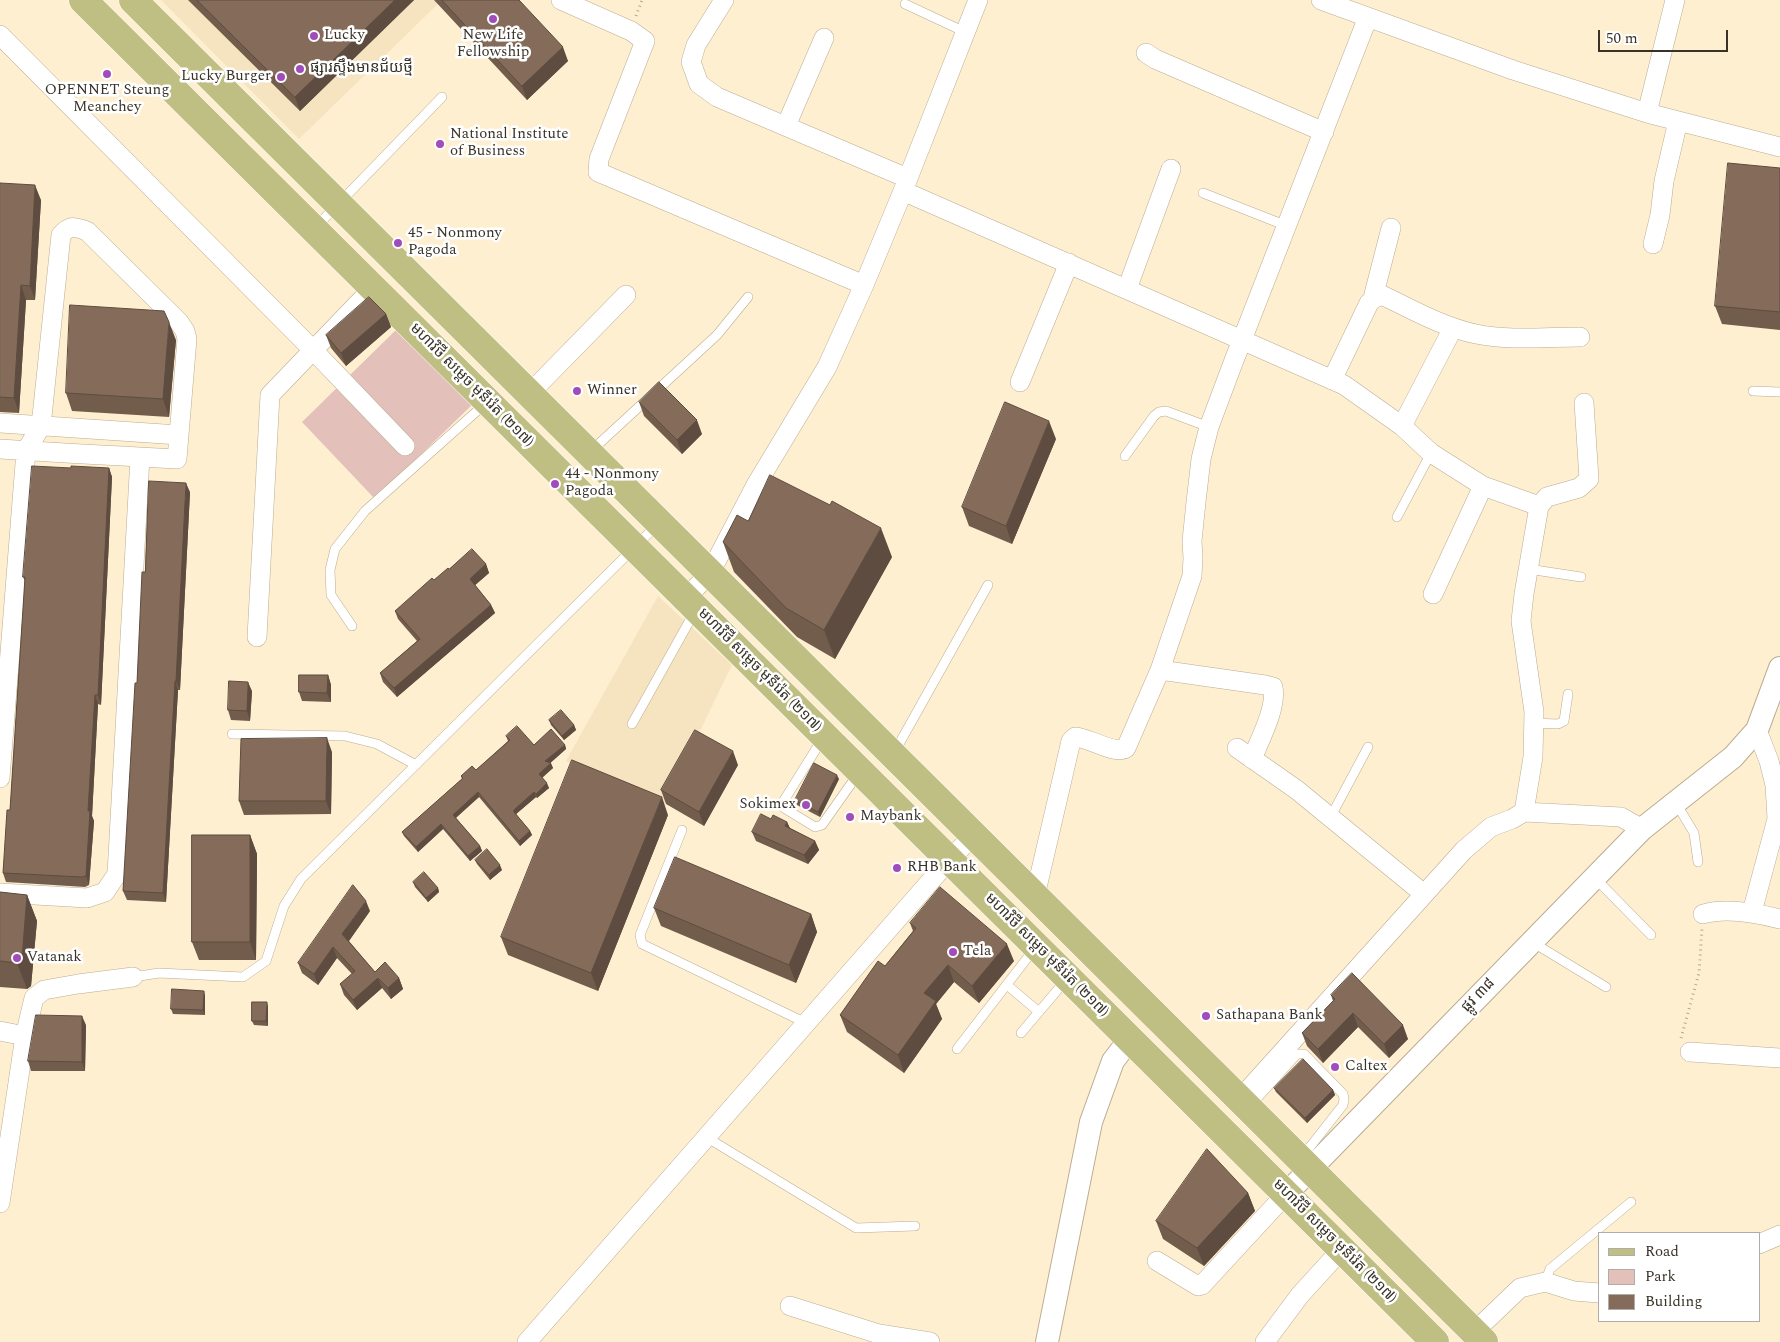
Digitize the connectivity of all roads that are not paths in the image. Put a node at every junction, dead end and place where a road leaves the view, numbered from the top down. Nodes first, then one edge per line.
1 (83, 0) edge
2 (133, 0) edge
3 (561, 0) edge
4 (724, 0) edge
5 (978, 0) edge
6 (1321, 0) edge
7 (1675, 0) edge
8 (905, 4) dead end
9 (589, 6) edge
10 (1368, 17) junction
11 (965, 32) junction
12 (0, 35) edge
13 (824, 38) dead end
14 (1146, 53) dead end
15 (442, 97) dead end
16 (1647, 113) junction
17 (1678, 121) junction
18 (786, 126) junction
19 (1324, 132) junction
20 (1780, 147) edge
21 (1171, 169) dead end
22 (905, 185) junction
23 (1203, 193) dead end
24 (339, 204) junction
25 (1287, 227) junction
26 (1390, 228) dead end
27 (314, 229) junction
28 (1653, 244) dead end
29 (1069, 263) junction
30 (864, 285) junction
31 (373, 288) junction
32 (1127, 290) junction
33 (626, 295) dead end
34 (748, 297) dead end
35 (1376, 297) junction
36 (1452, 328) junction
37 (1580, 337) dead end
38 (1242, 341) junction
39 (314, 350) junction
40 (1332, 380) junction
41 (1020, 382) dead end
42 (1753, 391) dead end
43 (1780, 392) edge
44 (529, 394) junction
45 (488, 402) junction
46 (1584, 403) dead end
47 (0, 423) edge
48 (41, 426) junction
49 (1402, 426) junction
50 (1209, 427) junction
51 (178, 434) junction
52 (405, 446) dead end
53 (0, 449) edge
54 (26, 451) junction
55 (589, 453) junction
56 (1430, 453) junction
57 (1124, 456) dead end
58 (140, 457) junction
59 (1483, 486) junction
60 (1539, 506) junction
61 (1397, 517) dead end
62 (660, 523) junction
63 (634, 547) junction
64 (1528, 569) junction
65 (710, 573) junction
66 (1581, 577) dead end
67 (988, 585) dead end
68 (1433, 594) dead end
69 (691, 603) junction
70 (352, 626) dead end
71 (257, 637) dead end
72 (1780, 668) edge
73 (1160, 670) junction
74 (1776, 690) edge
75 (1568, 694) dead end
76 (1534, 723) junction
77 (632, 724) dead end
78 (1757, 730) junction
79 (232, 734) dead end
80 (824, 736) junction
81 (1368, 746) dead end
82 (893, 755) junction
83 (416, 765) junction
84 (860, 771) junction
85 (0, 778) edge
86 (1676, 802) junction
87 (1524, 812) junction
88 (1330, 818) junction
89 (682, 830) dead end
90 (1642, 830) junction
91 (974, 835) junction
92 (949, 860) junction
93 (1698, 862) dead end
94 (1595, 878) junction
95 (0, 893) edge
96 (1424, 894) junction
97 (1035, 896) junction
98 (1752, 912) junction
99 (1703, 914) road end
100 (1780, 919) edge
101 (1651, 935) dead end
102 (1532, 942) junction
103 (1036, 946) junction
104 (134, 977) joint
105 (1068, 978) junction
106 (1007, 984) junction
107 (1606, 987) dead end
108 (1039, 1012) junction
109 (806, 1023) junction
110 (0, 1030) edge
111 (1021, 1033) dead end
112 (25, 1036) junction
113 (1130, 1039) junction
114 (957, 1049) dead end
115 (1690, 1052) road end
116 (1780, 1058) edge
117 (1244, 1103) junction
118 (706, 1137) junction
119 (1305, 1164) junction
120 (1286, 1194) junction
121 (0, 1202) edge
122 (1631, 1202) dead end
123 (915, 1226) dead end
124 (1780, 1234) edge
125 (1760, 1244) edge
126 (1342, 1249) junction
127 (1157, 1261) dead end
128 (1545, 1282) junction
129 (1598, 1293) edge
130 (790, 1306) dead end
131 (1479, 1337) edge
132 (527, 1342) edge
133 (930, 1342) edge
134 (1047, 1342) edge
135 (1265, 1342) edge
136 (1435, 1342) edge

1 - 27 main road, មហាវិថី សម្តេច មុនីរ៉េត (២១៧)
2 - 24 main road
3 - 9 street
4 - 18 street
5 - 11 street
6 - 10 street
7 - 16 street
8 - 11 lane
9 - 30 street
10 - 16 street
10 - 19 street
11 - 22 street
12 - 39 street
13 - 18 street
14 - 19 street
15 - 24 lane
16 - 17 street
17 - 20 street
17 - 28 street
18 - 22 street
19 - 25 street
21 - 32 street
22 - 29 street
22 - 30 street
23 - 25 lane
24 - 27 lane
24 - 44 main road
25 - 38 street
26 - 35 street
27 - 31 main road, មហាវិថី សម្តេច មុនីរ៉េត (២១៧)
29 - 32 street
29 - 41 street
30 - 65 street
31 - 39 street
31 - 45 main road, មហាវិថី សម្តេច មុនីរ៉េត (២១៧)
32 - 38 street
33 - 44 street
34 - 55 lane
35 - 36 street
35 - 40 street
36 - 37 street
36 - 49 street
38 - 40 street
38 - 50 street
39 - 52 street
39 - 71 street
40 - 49 street
42 - 43 lane
44 - 55 main road
45 - 63 main road, មហាវិថី សម្តេច មុនីរ៉េត (២១៧)
45 - 70 lane
46 - 60 street
47 - 48 street
48 - 51 street
48 - 51 street
48 - 54 street
49 - 56 street
50 - 57 lane
50 - 73 street
51 - 58 street
53 - 54 street
54 - 58 street
54 - 85 street
55 - 62 main road
56 - 59 street
56 - 61 lane
58 - 95 street
59 - 60 street
59 - 68 street
60 - 64 street
62 - 63 lane
62 - 65 main road
63 - 69 main road, មហាវិថី សម្តេច មុនីរ៉េត (២១៧)
63 - 83 lane
64 - 66 lane
64 - 76 street
65 - 69 street
65 - 82 main road
67 - 82 lane
69 - 77 lane
69 - 80 main road, មហាវិថី សម្តេច មុនីរ៉េត (២១៧)
72 - 74 street, ផ្លូវ ៣៨
73 - 88 street
73 - 97 street
74 - 78 street, ផ្លូវ ៣៨
75 - 76 lane
76 - 87 street
78 - 86 street, ផ្លូវ ៣៨
78 - 98 street
79 - 83 lane
80 - 84 main road, មហាវិថី សម្តេច មុនីរ៉េត (២១៧)
80 - 84 lane
81 - 88 lane
82 - 91 main road
83 - 104 lane
84 - 92 main road, មហាវិថី សម្តេច មុនីរ៉េត (២១៧)
86 - 90 street, ផ្លូវ ៣៨
86 - 93 lane
87 - 90 street
87 - 96 street
88 - 96 street
89 - 109 lane
90 - 94 street, ផ្លូវ ៣៨
91 - 92 street
91 - 97 main road
92 - 103 main road, មហាវិថី សម្តេច មុនីរ៉េត (២១៧)
92 - 109 street
94 - 101 lane
94 - 102 street, ផ្លូវ ៣៨
96 - 117 street
97 - 117 main road
98 - 99 street
98 - 100 street
102 - 107 lane
102 - 119 street, ផ្លូវ ៣៨
103 - 105 main road, មហាវិថី សម្តេច មុនីរ៉េត (២១៧)
103 - 106 lane
104 - 112 street
105 - 108 lane
105 - 113 main road, មហាវិថី សម្តេច មុនីរ៉េត (២១៧)
106 - 108 lane
106 - 114 lane
108 - 111 lane
109 - 118 street
110 - 112 street
112 - 121 street
113 - 120 main road, មហាវិថី សម្តេច មុនីរ៉េត (២១៧)
113 - 134 street
115 - 116 street
117 - 119 main road
117 - 119 lane
118 - 123 lane
118 - 132 street
119 - 120 street, ផ្លូវ ៣៨
119 - 131 main road
120 - 126 main road, មហាវិថី សម្តេច មុនីរ៉េត (២១៧)
120 - 127 street, ផ្លូវ ៣៨
122 - 128 lane
124 - 125 street
126 - 135 street
126 - 136 main road, មហាវិថី សម្តេច មុនីរ៉េត (២១៧)
128 - 129 street
128 - 131 street
130 - 133 street

